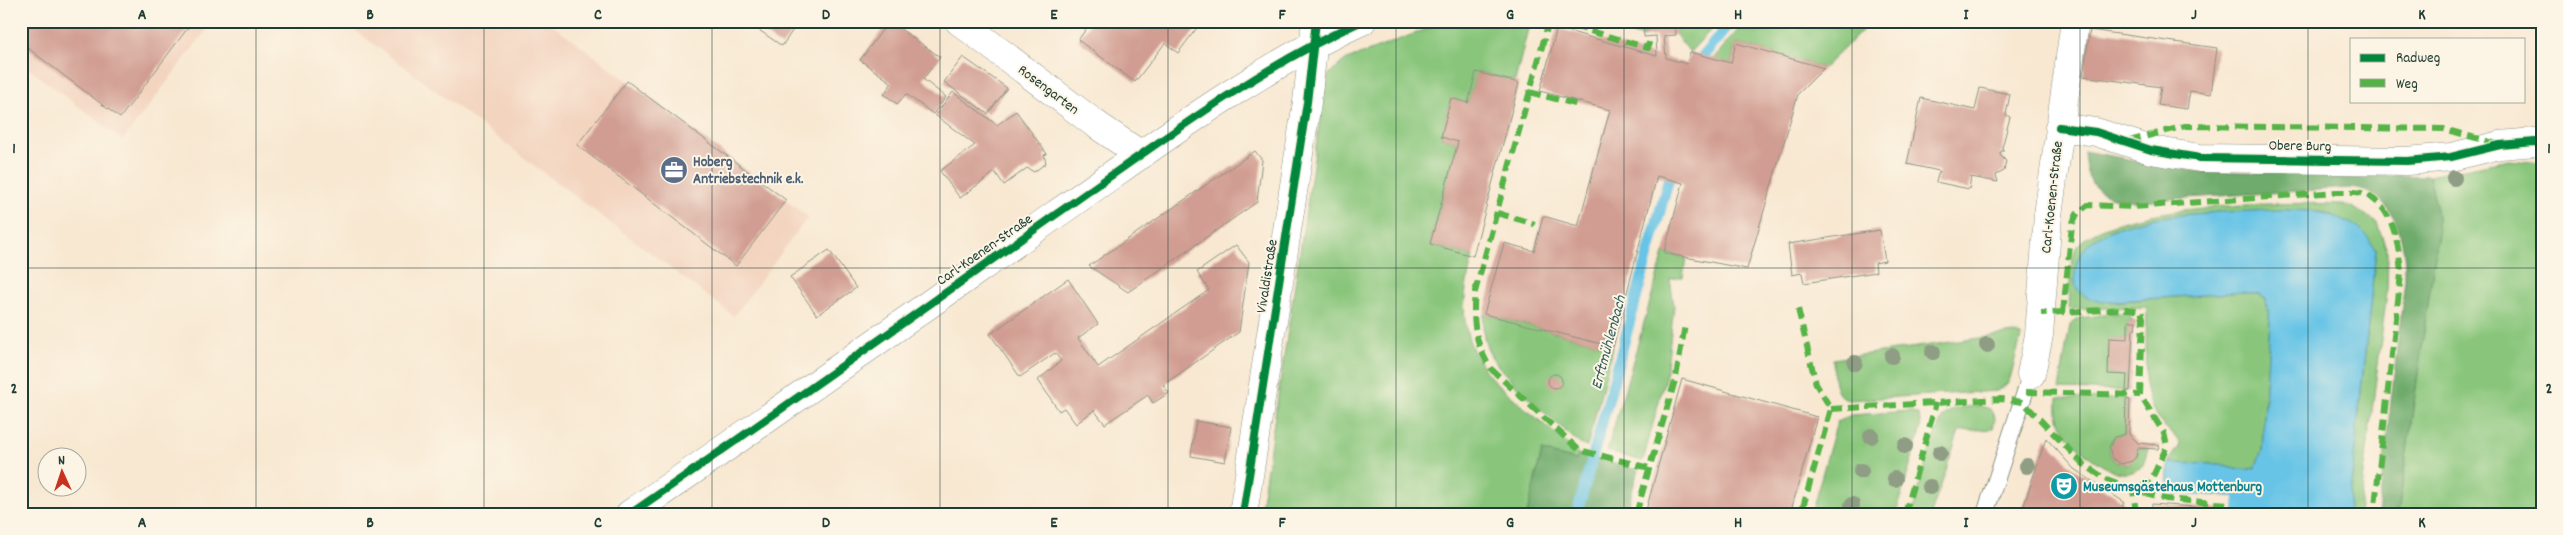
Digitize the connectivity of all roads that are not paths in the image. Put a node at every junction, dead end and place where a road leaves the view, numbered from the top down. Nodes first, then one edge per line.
1 (959, 21) edge
2 (1362, 21) edge
3 (2075, 21) edge
4 (1316, 32) edge
5 (2059, 127) junction
6 (2542, 144) edge
7 (1141, 155) junction
8 (2031, 374) joint
9 (630, 514) edge
10 (1242, 514) edge
11 (1985, 514) edge

1 - 7 street, Rosengarten
2 - 4 street, Carl-Koenen-Straße
3 - 5 street, Carl-Koenen-Straße
4 - 7 street, Carl-Koenen-Straße
4 - 10 street, Vivaldistraße
5 - 6 street, Obere Burg
5 - 8 street, Carl-Koenen-Straße
7 - 9 street, Carl-Koenen-Straße
8 - 11 lane

